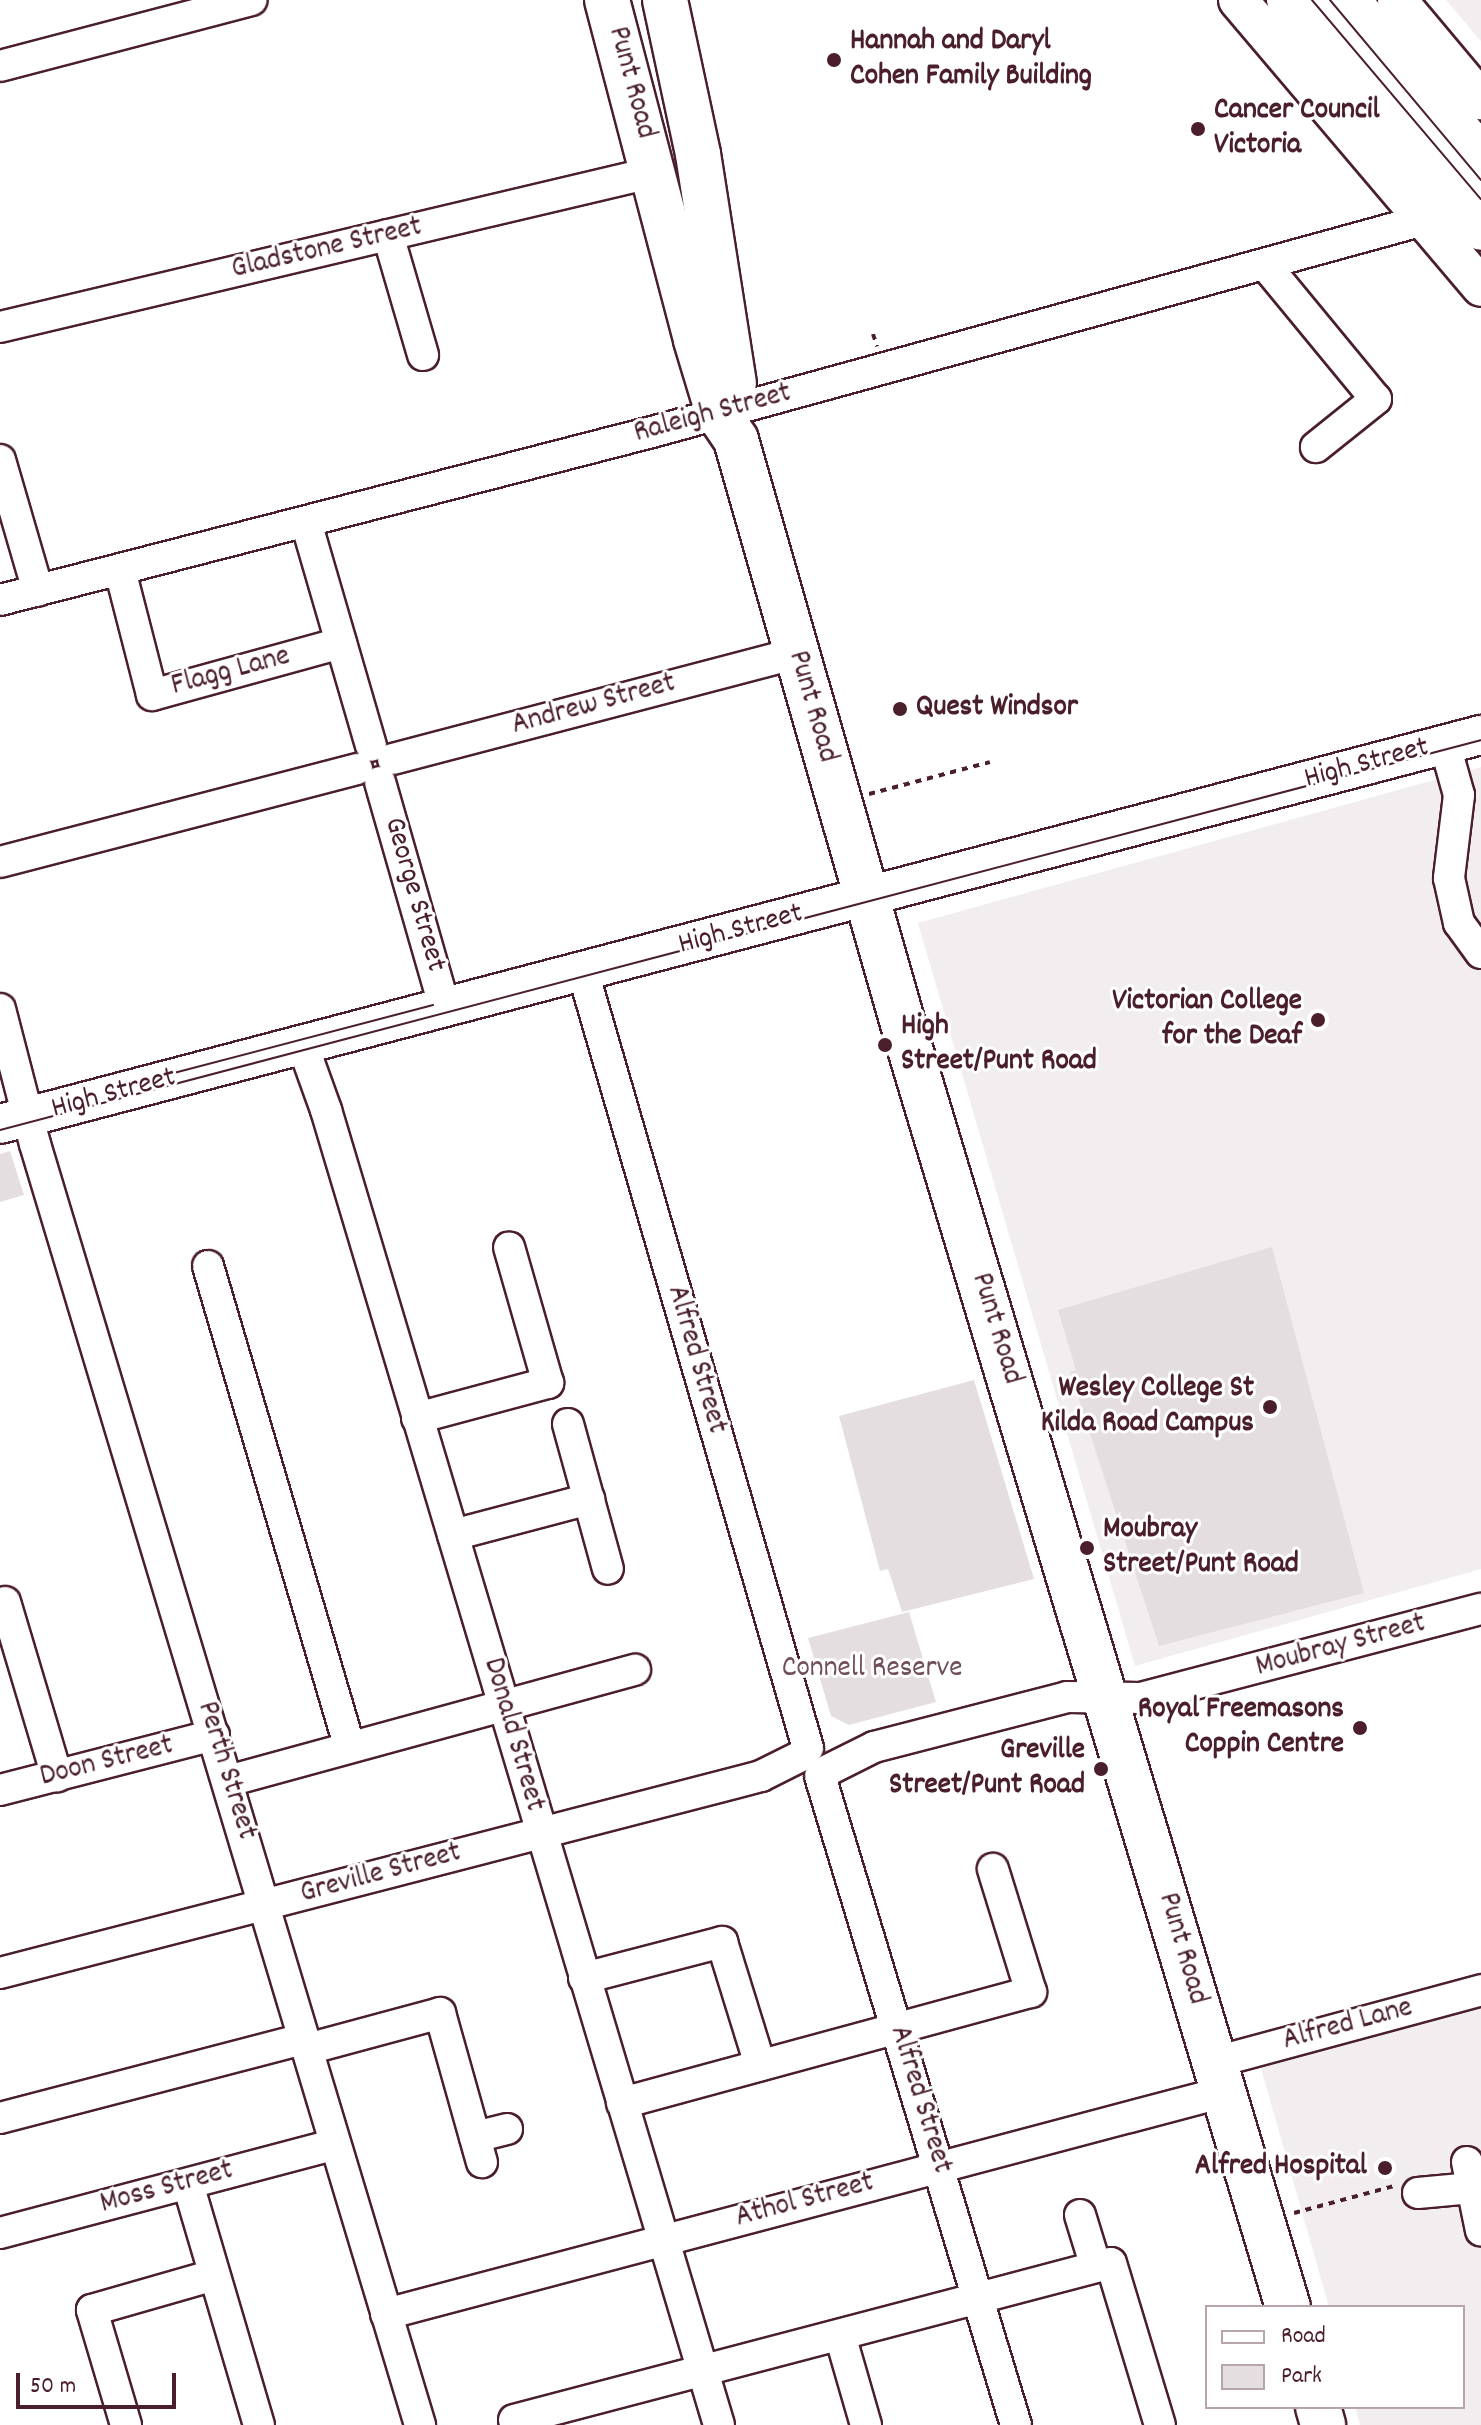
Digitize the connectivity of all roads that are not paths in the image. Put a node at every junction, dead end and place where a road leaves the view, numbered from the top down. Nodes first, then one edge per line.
1 (252, 0) edge
2 (607, 0) edge
3 (665, 0) edge
4 (1238, 0) edge
5 (1286, 0) edge
6 (1320, 0) edge
7 (1351, 0) edge
8 (1397, 0) edge
9 (0, 66) edge
10 (1481, 100) edge
11 (1410, 147) junction
12 (1364, 149) junction
13 (1481, 153) edge
14 (654, 172) junction
15 (1481, 190) edge
16 (1424, 220) junction
17 (1481, 231) edge
18 (388, 235) junction
19 (1267, 267) junction
20 (1481, 287) edge
21 (0, 327) edge
22 (423, 355) dead end
23 (731, 420) junction
24 (1316, 447) dead end
25 (0, 460) edge
26 (306, 522) junction
27 (120, 570) junction
28 (38, 591) junction
29 (0, 600) edge
30 (341, 643) junction
31 (796, 653) junction
32 (1481, 735) edge
33 (1445, 745) junction
34 (375, 764) junction
35 (0, 862) edge
36 (867, 898) junction
37 (1481, 953) edge
38 (583, 972) junction
39 (445, 1008) junction
40 (0, 1009) edge
41 (303, 1046) junction
42 (15, 1121) edge
43 (509, 1247) dead end
44 (208, 1266) dead end
45 (417, 1418) junction
46 (568, 1424) dead end
47 (589, 1499) junction
48 (453, 1535) junction
49 (608, 1569) dead end
50 (5, 1602) dead end
51 (1481, 1609) edge
52 (635, 1670) dead end
53 (1106, 1699) junction
54 (504, 1707) junction
55 (214, 1735) junction
56 (349, 1745) junction
57 (814, 1763) junction
58 (57, 1776) junction
59 (228, 1781) junction
60 (0, 1790) edge
61 (541, 1833) junction
62 (993, 1869) dead end
63 (266, 1905) junction
64 (0, 1973) edge
65 (584, 1978) junction
66 (1481, 1990) edge
67 (897, 2029) junction
68 (305, 2044) junction
69 (760, 2065) junction
70 (1220, 2077) junction
71 (622, 2103) junction
72 (0, 2118) edge
73 (507, 2129) dead end
74 (334, 2145) junction
75 (939, 2167) junction
76 (188, 2184) junction
77 (1413, 2188) road end
78 (1080, 2215) dead end
79 (1481, 2231) edge
80 (0, 2233) edge
81 (663, 2239) junction
82 (1096, 2267) junction
83 (214, 2275) junction
84 (979, 2298) junction
85 (1287, 2305) edge
86 (386, 2314) junction
87 (840, 2335) junction
88 (703, 2372) junction
89 (572, 2415) edge
90 (514, 2420) dead end
91 (126, 2425) edge
92 (259, 2425) edge
93 (420, 2425) edge
94 (719, 2425) edge
95 (866, 2425) edge
96 (1016, 2425) edge
97 (1160, 2425) edge

1 - 9 street
2 - 14 highway, Punt Road
3 - 23 highway, Punt Road
4 - 12 main road
5 - 11 main road
6 - 15 street
7 - 13 main road
8 - 10 main road
11 - 12 main road
11 - 17 main road
12 - 16 main road
14 - 18 street, Gladstone Street
14 - 23 highway, Punt Road
16 - 19 street, Raleigh Street
16 - 20 main road
18 - 21 street, Gladstone Street
18 - 22 street
19 - 23 street, Raleigh Street
19 - 24 street
23 - 26 street, Raleigh Street
23 - 31 highway, Punt Road
25 - 28 street
26 - 27 street, Raleigh Street
26 - 30 street, George Street
27 - 28 street, Raleigh Street
27 - 30 street, Flagg Lane
28 - 29 street, Raleigh Street
30 - 34 street, George Street
31 - 34 street, Andrew Street
31 - 36 highway, Punt Road
32 - 33 main road, High Street
33 - 36 main road, High Street
33 - 37 street
34 - 35 street, Andrew Street
34 - 39 street, George Street
36 - 38 main road, High Street
36 - 53 highway, Punt Road
38 - 39 main road, High Street
38 - 57 street, Alfred Street
39 - 41 main road, High Street
40 - 42 street, Perth Street
41 - 42 main road, High Street
41 - 45 street, Donald Street
42 - 55 street, Perth Street
43 - 45 street
44 - 56 street
45 - 48 street, Donald Street
46 - 47 street
47 - 48 street
47 - 49 street
48 - 54 street, Donald Street
50 - 58 street
51 - 53 street, Moubray Street
52 - 54 street
53 - 57 street, Greville Street
53 - 70 highway, Punt Road
54 - 56 street
54 - 61 street, Donald Street
55 - 58 street, Doon Street
55 - 59 street, Perth Street
56 - 59 street
57 - 61 street, Greville Street
57 - 67 street, Alfred Street
58 - 60 street, Doon Street
59 - 63 street, Perth Street
61 - 63 street, Greville Street
61 - 65 street, Donald Street
62 - 67 street
63 - 64 street, Greville Street
63 - 68 street, Perth Street
65 - 69 street
65 - 71 street, Donald Street
66 - 70 street, Alfred Lane
67 - 69 street
67 - 75 street, Alfred Street
68 - 72 street
68 - 73 street
68 - 74 street, Perth Street
69 - 71 street
70 - 75 street, Athol Street
70 - 85 highway, Punt Road
71 - 81 street, Donald Street
74 - 76 street, Moss Street
74 - 86 street, Perth Street
75 - 81 street, Athol Street
75 - 84 street, Alfred Street
76 - 80 street, Moss Street
76 - 83 street
77 - 79 street
78 - 82 street
81 - 86 street, Athol Street
81 - 88 street, Donald Street
82 - 84 street
82 - 97 street
83 - 91 street
83 - 92 street
84 - 87 street
84 - 96 street, Alfred Street
86 - 93 street, Perth Street
87 - 88 street
87 - 95 street
88 - 89 street
88 - 94 street, Donald Street
89 - 90 street

